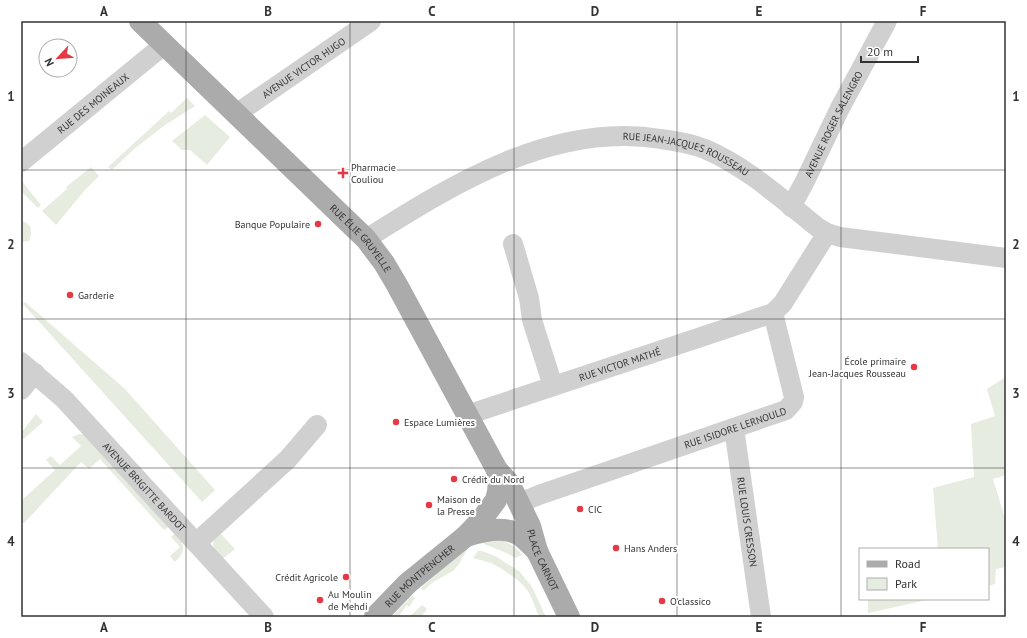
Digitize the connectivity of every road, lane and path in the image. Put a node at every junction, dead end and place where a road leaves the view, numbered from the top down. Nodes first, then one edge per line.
1 (140, 21) edge
2 (371, 21) edge
3 (886, 21) edge
4 (165, 44) junction
5 (236, 114) junction
6 (21, 162) edge
7 (791, 207) junction
8 (827, 233) junction
9 (366, 239) junction
10 (513, 244) dead end
11 (1006, 258) edge
12 (773, 313) junction
13 (28, 368) edge
14 (553, 386) junction
15 (21, 390) edge
16 (467, 415) junction
17 (317, 425) dead end
18 (734, 428) junction
19 (497, 470) junction
20 (519, 503) junction
21 (466, 536) junction
22 (196, 543) junction
23 (537, 551) junction
24 (264, 617) edge
25 (375, 617) edge
26 (569, 617) edge
27 (761, 617) edge

1 - 4 main road, RUE ÉLIE GRUYELLE
2 - 5 street, AVENUE VICTOR HUGO
3 - 7 street, AVENUE ROGER SALENGRO
4 - 5 main road, RUE ÉLIE GRUYELLE
4 - 6 street, RUE DES MOINEAUX
5 - 9 main road, RUE ÉLIE GRUYELLE
7 - 8 street, RUE JEAN-JACQUES ROUSSEAU
7 - 9 street, RUE JEAN-JACQUES ROUSSEAU
8 - 11 street, RUE JEAN-JACQUES ROUSSEAU
8 - 12 street
9 - 16 main road, RUE ÉLIE GRUYELLE
10 - 14 street
12 - 14 street, RUE VICTOR MATHÉ
12 - 18 street, RUE ISIDORE LERNOULD
13 - 15 street
13 - 22 street, AVENUE BRIGITTE BARDOT
14 - 16 street, RUE VICTOR MATHÉ
16 - 19 main road, RUE ÉLIE GRUYELLE
17 - 22 street
18 - 20 street, RUE ISIDORE LERNOULD
18 - 27 street, RUE LOUIS CRESSON
19 - 20 main road, RUE ÉLIE GRUYELLE
19 - 21 main road, RUE MONTPENCHER
20 - 23 main road, PLACE CARNOT
21 - 23 main road, RUE MONTPENCHER
21 - 25 main road, RUE MONTPENCHER
22 - 24 street, AVENUE BRIGITTE BARDOT
23 - 26 main road, PLACE CARNOT

